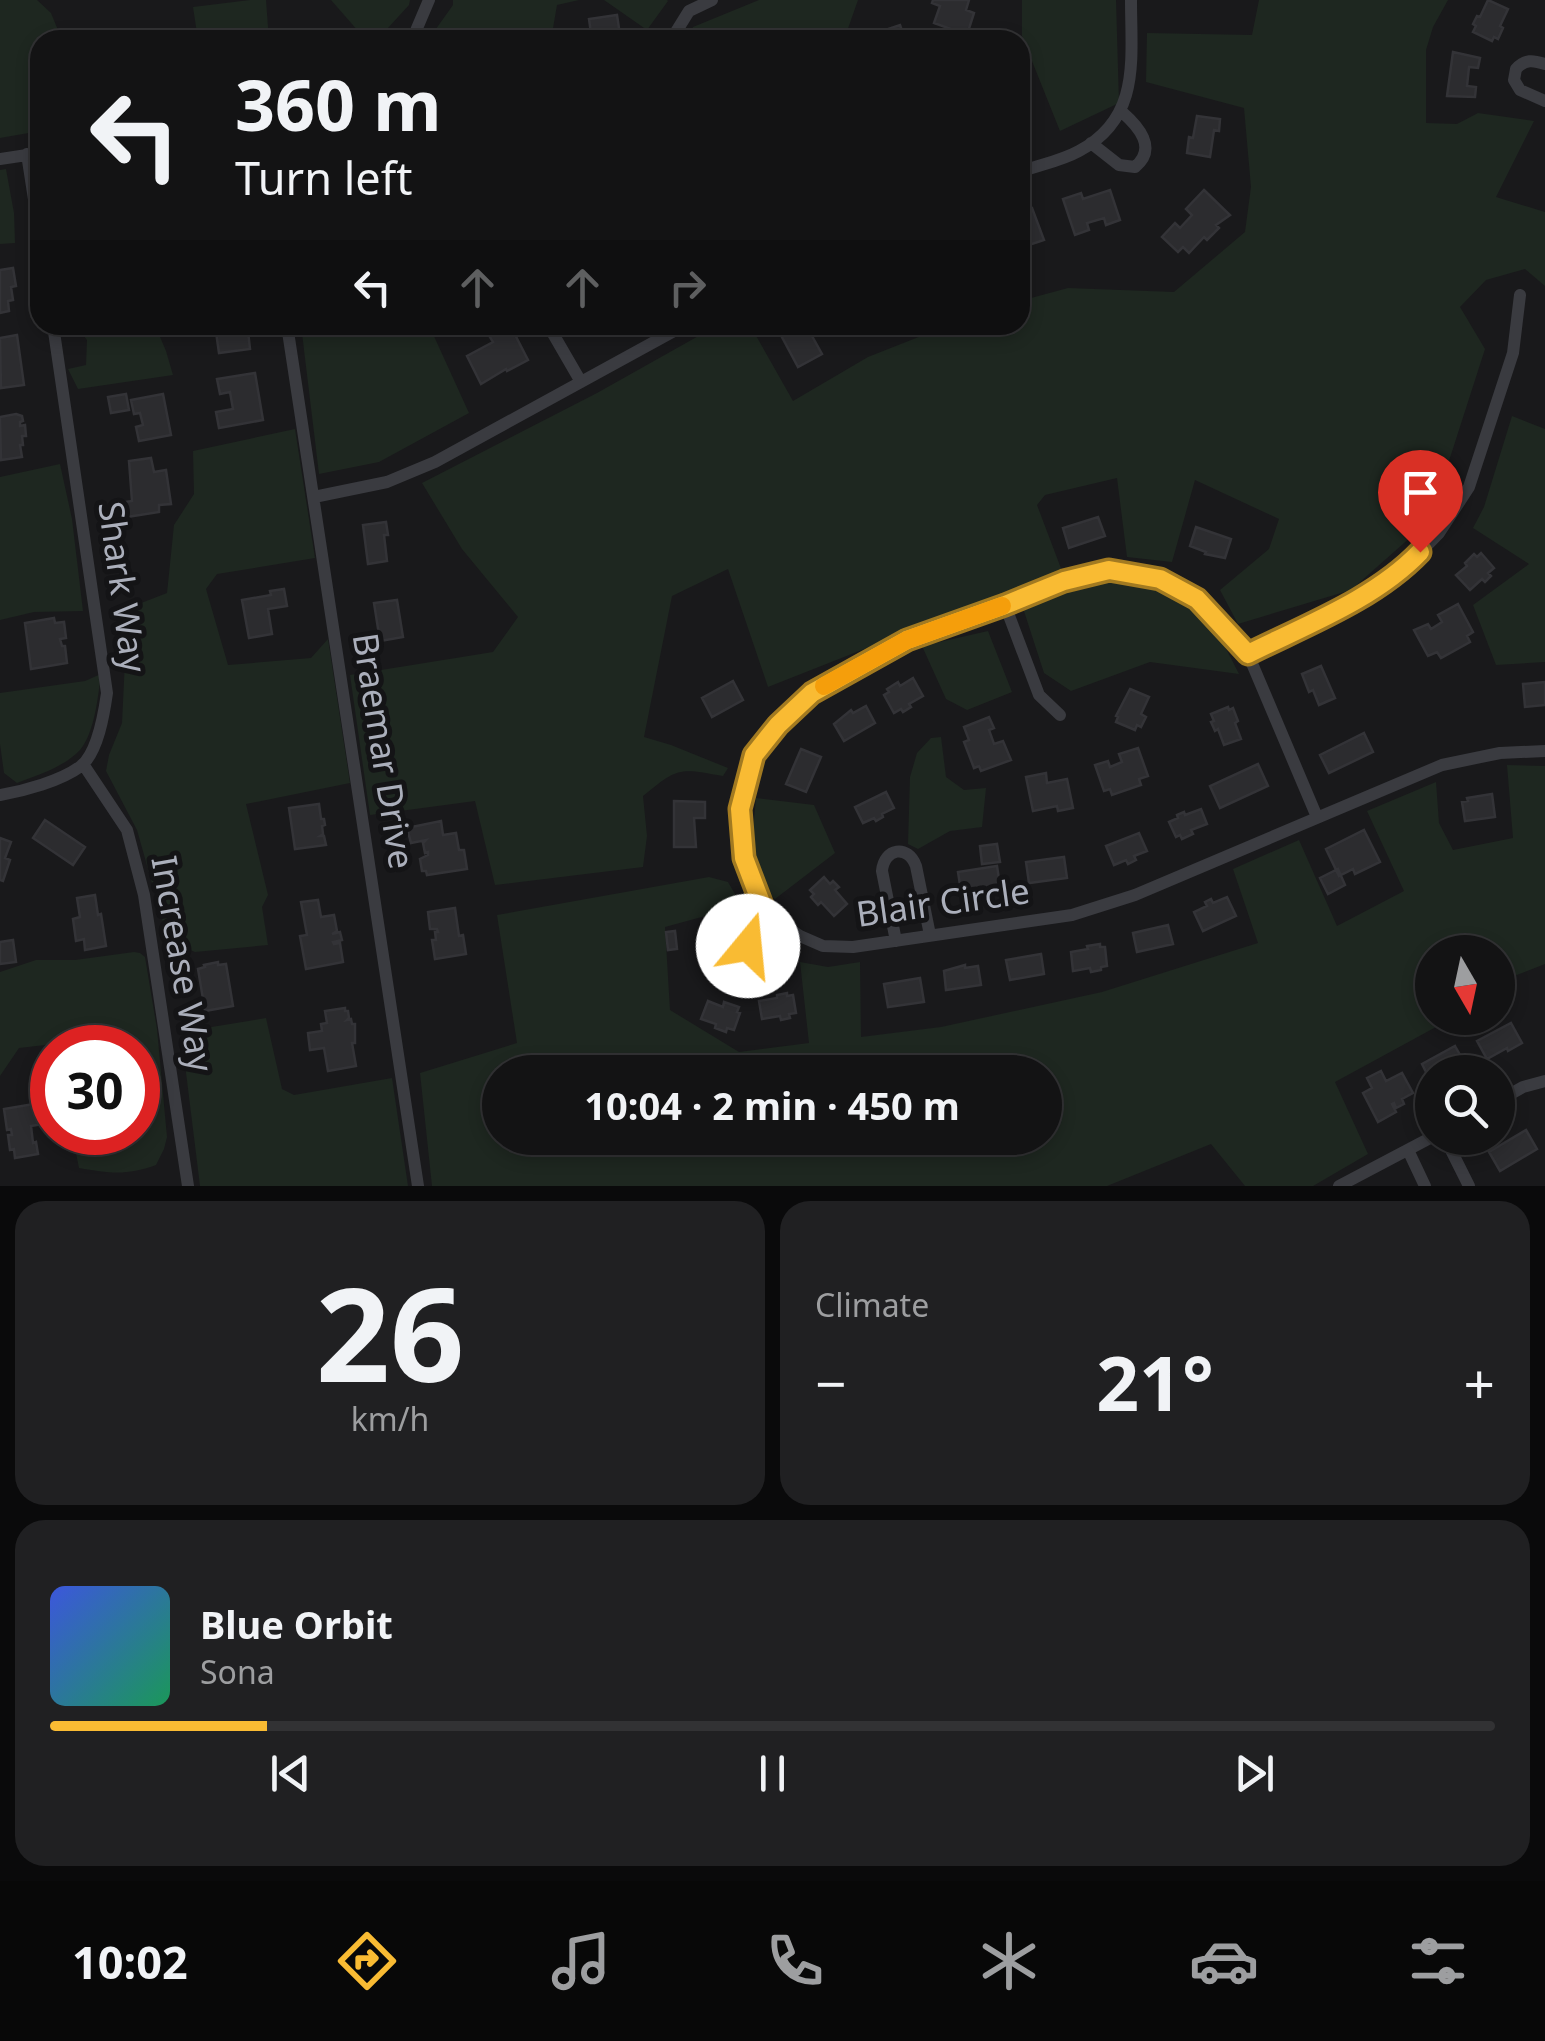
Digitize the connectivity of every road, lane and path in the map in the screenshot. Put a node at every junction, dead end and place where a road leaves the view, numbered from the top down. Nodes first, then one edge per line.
1 (429, 0) edge
2 (712, 0) edge
3 (1132, 0) edge
4 (416, 30) edge
5 (677, 30) edge
6 (1545, 64) edge
7 (1545, 101) edge
8 (1122, 112) junction
9 (1091, 143) junction
10 (30, 154) edge
11 (0, 159) edge
12 (1030, 168) edge
13 (1520, 295) dead end
14 (54, 335) edge
15 (289, 335) edge
16 (554, 335) edge
17 (667, 335) edge
18 (581, 382) junction
19 (314, 497) junction
20 (1005, 605) junction
21 (1248, 654) junction
22 (1060, 714) dead end
23 (1545, 751) edge
24 (83, 764) junction
25 (0, 795) edge
26 (1316, 816) junction
27 (765, 913) junction
28 (930, 935) junction
29 (800, 936) junction
30 (896, 941) junction
31 (1545, 1081) edge
32 (1515, 1091) edge
33 (1415, 1146) edge
34 (1408, 1150) junction
35 (1452, 1155) edge
36 (188, 1186) edge
37 (418, 1186) edge
38 (1339, 1186) edge
39 (1425, 1186) edge
40 (1468, 1186) edge

1 - 4 street
2 - 5 street
3 - 8 street
6 - 7 street
8 - 9 street
8 - 9 street
9 - 12 street
10 - 11 street
13 - 21 street
14 - 24 street, Shark Way
15 - 19 street, Braemar Drive
16 - 18 street
17 - 18 street
18 - 19 street
19 - 37 street, Braemar Drive
20 - 21 street
20 - 22 street
20 - 27 street
21 - 26 street
23 - 26 street, Blair Circle
24 - 25 street
24 - 36 street, Increase Way
26 - 28 street, Blair Circle
27 - 29 street, Blair Circle
27 - 29 street
28 - 30 street, Blair Circle
28 - 30 street
29 - 30 street, Blair Circle
31 - 32 street
33 - 34 street
34 - 38 street
34 - 39 street
35 - 40 street

